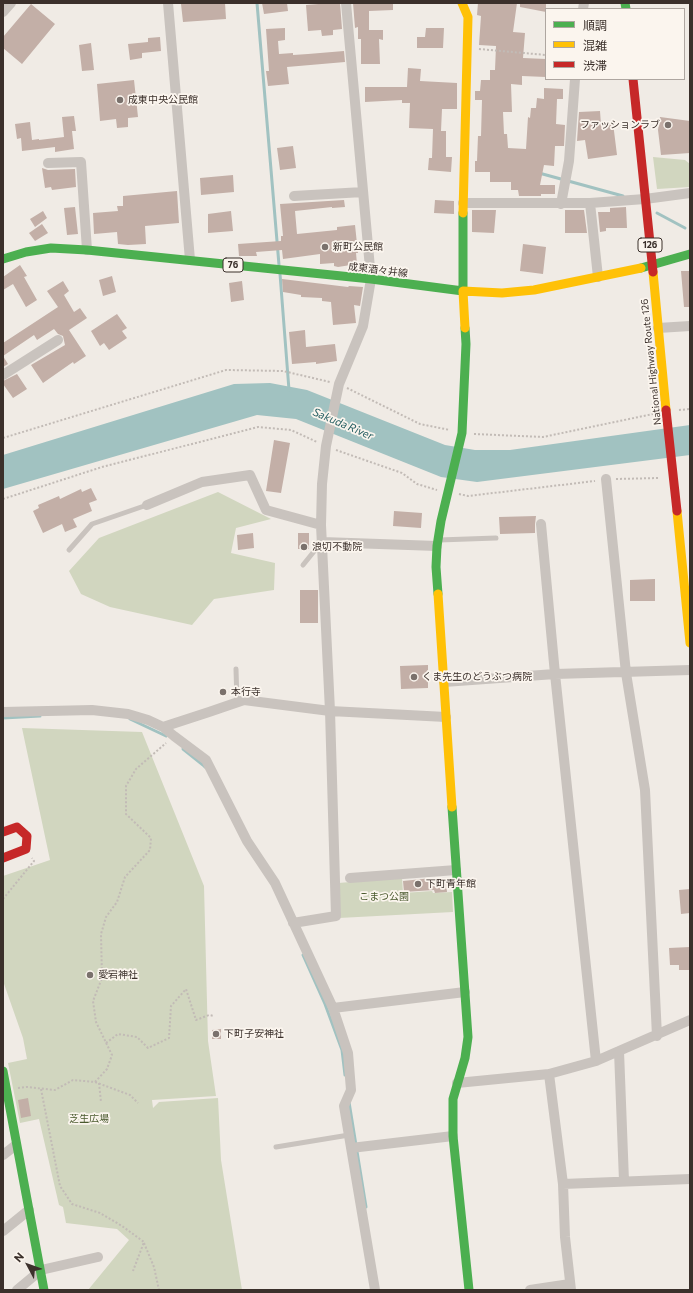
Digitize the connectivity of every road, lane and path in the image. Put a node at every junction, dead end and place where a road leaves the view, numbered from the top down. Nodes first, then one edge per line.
1 (11, 3) edge
2 (168, 3) edge
3 (346, 3) edge
4 (462, 3) edge
5 (3, 12) edge
6 (466, 48) junction
7 (545, 55) edge
8 (575, 80) edge
9 (633, 80) edge
10 (48, 163) dead end
11 (363, 192) junction
12 (690, 193) edge
13 (294, 196) dead end
14 (645, 199) junction
15 (463, 202) junction
16 (590, 203) junction
17 (561, 204) junction
18 (87, 250) junction
19 (690, 254) edge
20 (3, 259) edge
21 (190, 260) junction
22 (652, 266) junction
23 (598, 277) junction
24 (371, 279) junction
25 (463, 291) junction
26 (690, 326) edge
27 (658, 328) junction
28 (58, 340) dead end
29 (3, 375) edge
30 (326, 446) junction
31 (674, 477) junction
32 (606, 479) junction
33 (447, 493) junction
34 (3, 499) edge
35 (147, 505) joint
36 (321, 524) junction
37 (541, 524) dead end
38 (496, 538) dead end
39 (322, 542) junction
40 (437, 543) junction
41 (69, 550) dead end
42 (303, 565) dead end
43 (690, 643) edge
44 (236, 669) dead end
45 (690, 670) edge
46 (626, 673) junction
47 (555, 674) junction
48 (444, 682) junction
49 (237, 702) junction
50 (330, 711) junction
51 (3, 712) edge
52 (446, 717) junction
53 (163, 727) junction
54 (168, 741) dead end
55 (3, 832) edge
56 (26, 849) junction
57 (3, 858) edge
58 (456, 870) junction
59 (350, 878) dead end
60 (3, 900) edge
61 (293, 923) junction
62 (465, 992) junction
63 (333, 1008) junction
64 (214, 1016) dead end
65 (690, 1020) edge
66 (656, 1036) junction
67 (106, 1043) junction
68 (619, 1051) junction
69 (596, 1061) junction
70 (3, 1071) edge
71 (549, 1074) junction
72 (95, 1082) junction
73 (99, 1083) junction
74 (457, 1083) junction
75 (40, 1089) junction
76 (7, 1090) junction
77 (101, 1102) dead end
78 (138, 1103) dead end
79 (349, 1136) junction
80 (453, 1136) junction
81 (16, 1145) junction
82 (276, 1147) dead end
83 (355, 1148) junction
84 (3, 1155) edge
85 (690, 1179) edge
86 (624, 1181) junction
87 (563, 1184) junction
88 (29, 1210) junction
89 (3, 1231) edge
90 (144, 1242) junction
91 (98, 1257) dead end
92 (41, 1270) junction
93 (133, 1272) dead end
94 (571, 1287) edge
95 (17, 1290) edge
96 (44, 1290) edge
97 (159, 1290) edge
98 (375, 1290) edge
99 (468, 1290) edge
100 (530, 1290) edge

1 - 5 street
2 - 21 street
3 - 11 street
4 - 6 main road
6 - 7 path
6 - 15 main road
8 - 17 street
9 - 14 main road, National Highway Route 126 / 126
10 - 18 street
11 - 13 street
11 - 24 street
12 - 14 street
14 - 16 street
14 - 22 main road, National Highway Route 126 / 126
15 - 17 street
15 - 25 main road
16 - 17 street
16 - 23 street
18 - 20 main road, 成東酒々井線 / 76
18 - 21 main road, 成東酒々井線 / 76
19 - 22 main road, 成東酒々井線
21 - 24 main road, 成東酒々井線 / 76
22 - 23 main road, 成東酒々井線
22 - 27 main road, National Highway Route 126 / 126
23 - 25 main road, 成東酒々井線
24 - 25 main road, 成東酒々井線 / 76
24 - 30 street
25 - 33 main road
26 - 27 street
27 - 31 main road, National Highway Route 126 / 126
28 - 29 street
30 - 33 path
30 - 34 path
30 - 36 street
31 - 32 path
31 - 43 main road, National Highway Route 126 / 126
32 - 33 path
32 - 46 street
33 - 40 main road
35 - 36 street
35 - 41 lane
36 - 39 street
37 - 47 street
38 - 40 lane
39 - 40 street
39 - 42 lane
39 - 50 street
40 - 48 main road
44 - 49 lane
45 - 46 street
46 - 47 street
46 - 66 street
47 - 48 street
47 - 69 street
48 - 52 main road
49 - 50 street
49 - 53 street
50 - 52 street
50 - 61 street
51 - 53 street
52 - 58 main road
53 - 61 street
54 - 67 path
55 - 56 main road
56 - 57 main road
56 - 60 path
58 - 59 street
58 - 62 main road
61 - 63 street
62 - 63 street
62 - 74 main road
63 - 79 street
64 - 67 path
65 - 66 street
66 - 68 street
67 - 72 path
68 - 69 street
68 - 86 street
69 - 71 street
70 - 76 main road
71 - 74 street
71 - 87 street
72 - 73 path
72 - 75 path
73 - 77 path
73 - 78 path
74 - 80 main road
75 - 76 path
75 - 90 path
76 - 81 main road
79 - 82 lane
79 - 83 street
80 - 83 street
80 - 99 main road
81 - 84 street
81 - 88 main road
83 - 98 street
85 - 86 street
86 - 87 street
87 - 94 street
88 - 89 street
88 - 92 main road
90 - 93 path
90 - 97 path
91 - 92 street
92 - 95 street
92 - 96 main road
94 - 100 street

